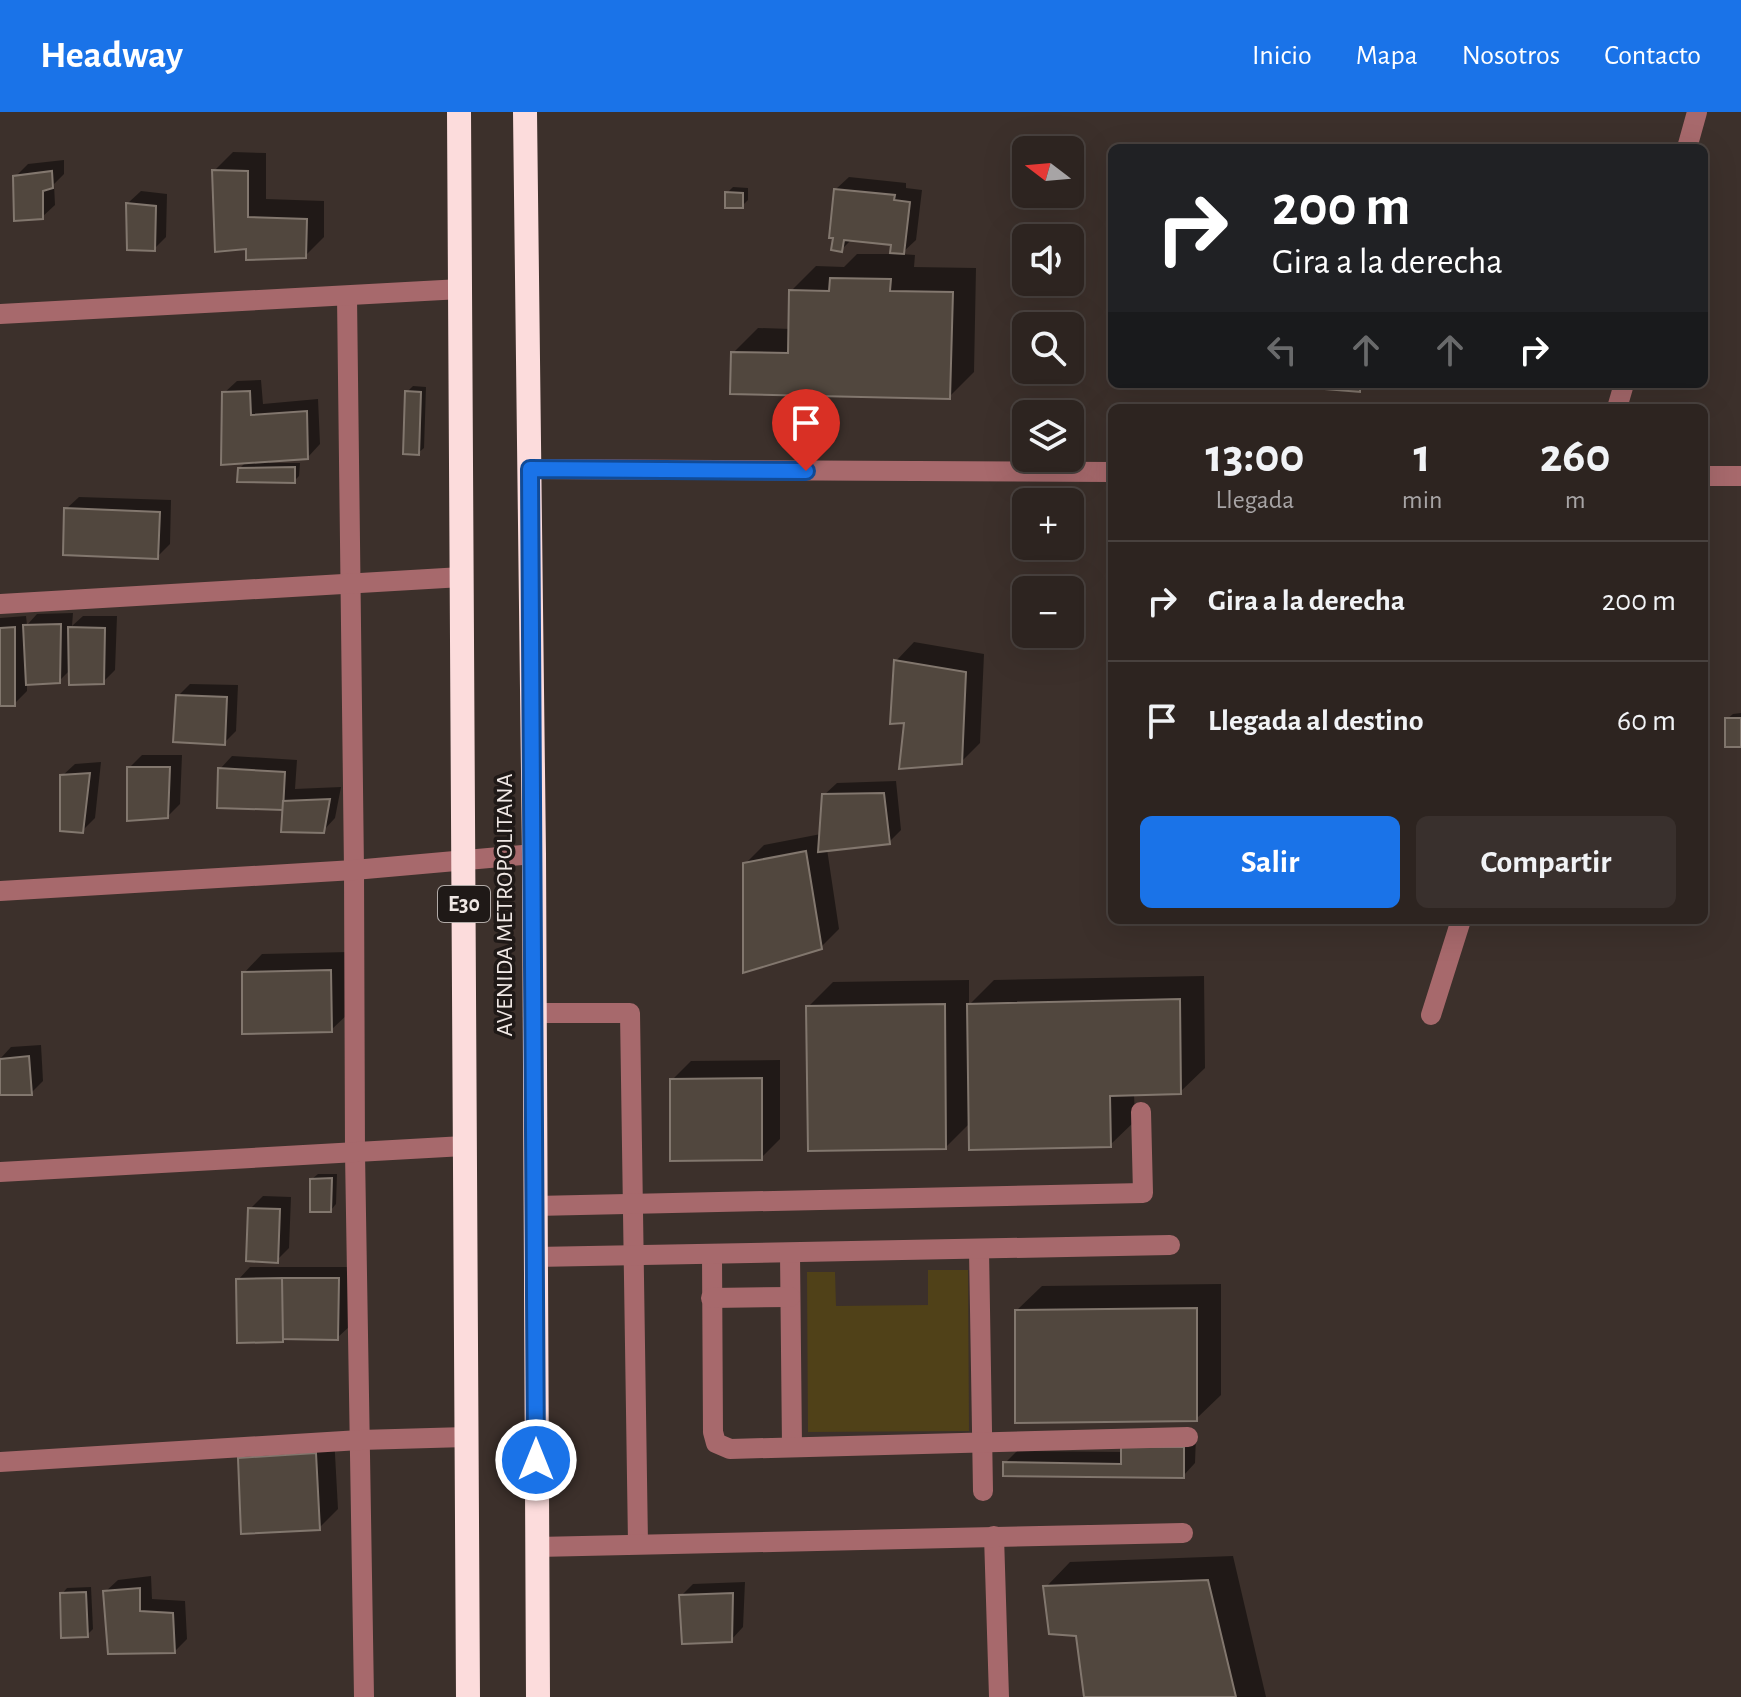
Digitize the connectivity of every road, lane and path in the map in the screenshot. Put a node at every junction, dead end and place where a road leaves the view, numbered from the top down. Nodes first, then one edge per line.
1 (459, 112) edge
2 (525, 112) edge
3 (1697, 112) edge
4 (1688, 144) edge
5 (461, 289) junction
6 (347, 296) junction
7 (0, 314) edge
8 (530, 469) junction
9 (1108, 472) edge
10 (1708, 476) edge
11 (1741, 476) edge
12 (462, 577) junction
13 (352, 584) junction
14 (0, 604) edge
15 (534, 854) junction
16 (464, 861) junction
17 (354, 870) junction
18 (0, 891) edge
19 (1460, 924) edge
20 (533, 1013) junction
21 (1431, 1015) dead end
22 (1141, 1112) dead end
23 (464, 1146) junction
24 (355, 1153) junction
25 (0, 1172) edge
26 (633, 1204) junction
27 (535, 1206) junction
28 (1170, 1245) dead end
29 (979, 1249) junction
30 (790, 1254) junction
31 (635, 1255) junction
32 (712, 1255) junction
33 (535, 1257) junction
34 (790, 1297) junction
35 (711, 1298) junction
36 (466, 1437) junction
37 (1188, 1437) dead end
38 (360, 1440) junction
39 (982, 1442) junction
40 (792, 1447) junction
41 (0, 1462) edge
42 (983, 1491) dead end
43 (1183, 1533) dead end
44 (994, 1536) junction
45 (638, 1544) junction
46 (537, 1547) junction
47 (364, 1697) edge
48 (468, 1697) edge
49 (538, 1697) edge
50 (999, 1697) edge

1 - 5 highway, E30
2 - 8 highway, AVENIDA METROPOLITANA
3 - 4 street
5 - 6 street
5 - 12 highway, E30
6 - 7 street
6 - 13 street
8 - 9 street
8 - 15 highway, AVENIDA METROPOLITANA
10 - 11 street
12 - 13 street
12 - 16 highway, E30
13 - 14 street
13 - 17 street
15 - 16 street
15 - 20 highway, AVENIDA METROPOLITANA
16 - 17 street
16 - 23 highway, E30
17 - 18 street
17 - 24 street
19 - 21 street
20 - 26 street
20 - 27 highway, AVENIDA METROPOLITANA
22 - 26 street
23 - 24 street
23 - 36 highway, E30
24 - 25 street
24 - 38 street
26 - 27 street
26 - 31 street
27 - 33 highway, AVENIDA METROPOLITANA
28 - 29 street
29 - 30 street
29 - 39 street
30 - 32 street
30 - 34 street
31 - 32 street
31 - 33 street
31 - 45 street
32 - 35 street
33 - 46 highway, AVENIDA METROPOLITANA
34 - 35 street
34 - 40 street
35 - 40 street
36 - 38 street
36 - 48 highway, E30
37 - 39 street
38 - 41 street
38 - 47 street
39 - 40 street
39 - 42 street
43 - 44 street
44 - 45 street
44 - 50 street
45 - 46 street
46 - 49 highway, AVENIDA METROPOLITANA

